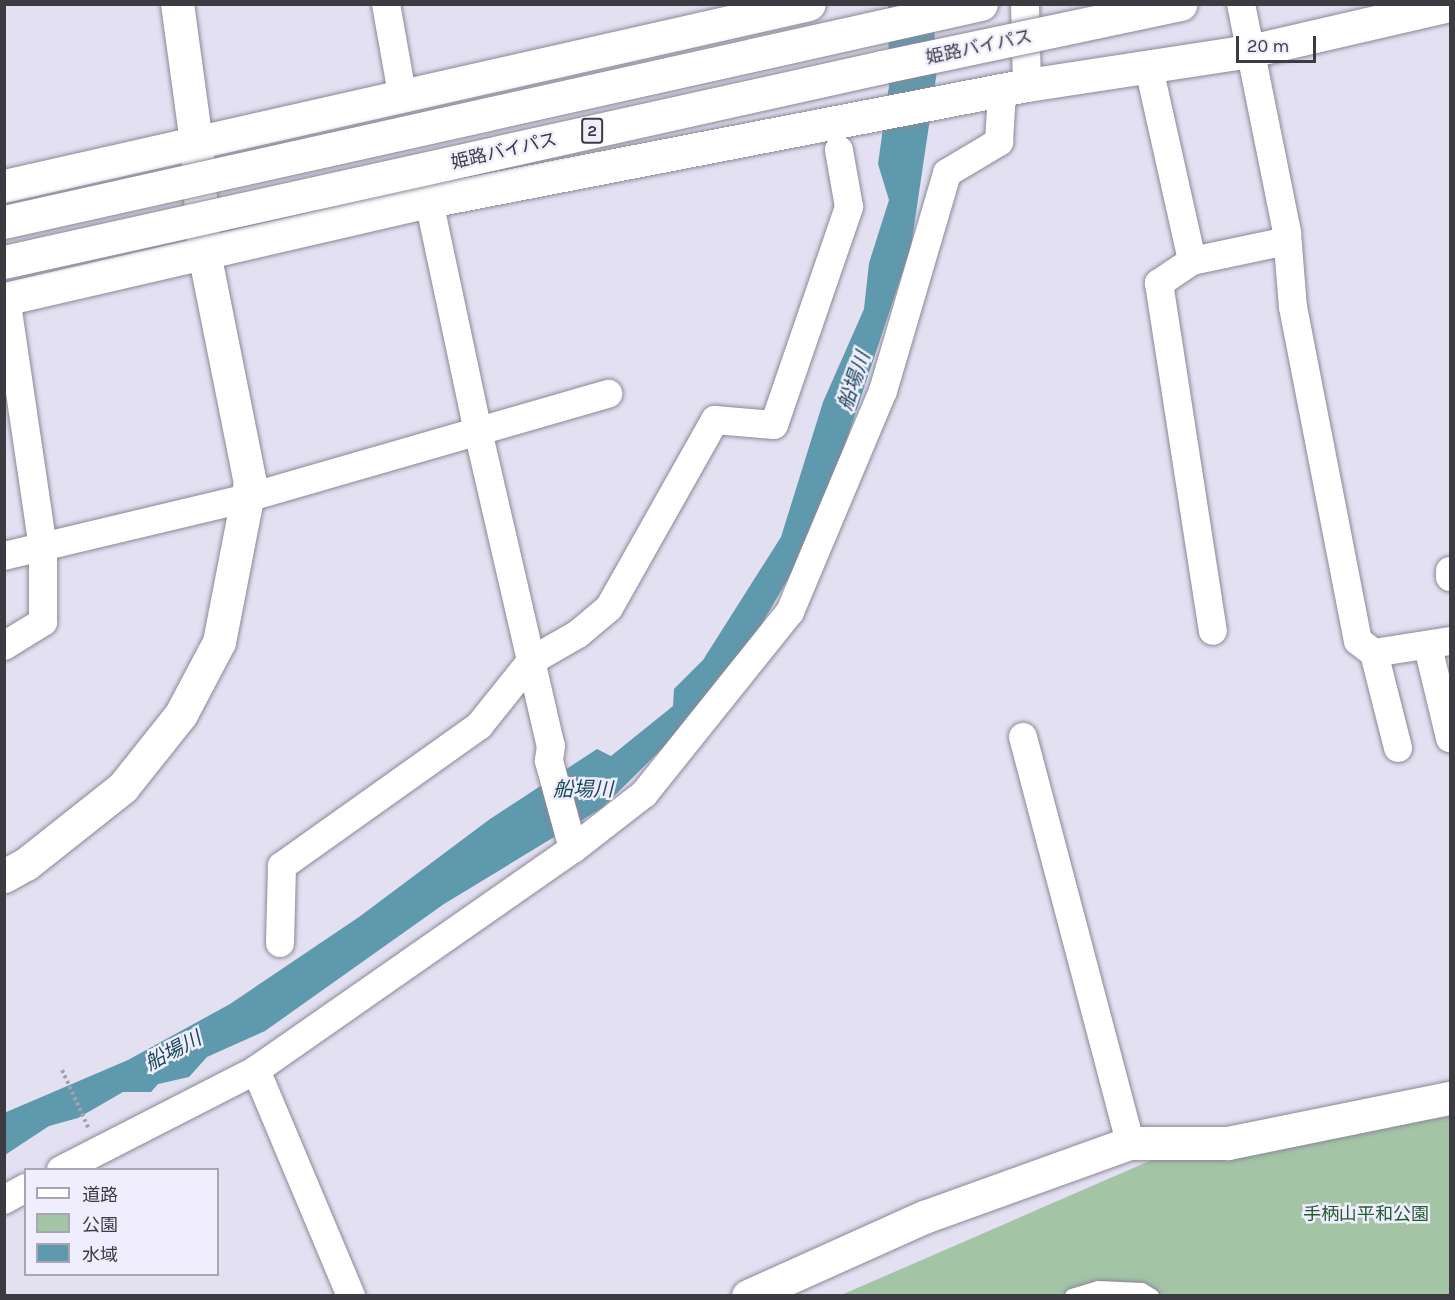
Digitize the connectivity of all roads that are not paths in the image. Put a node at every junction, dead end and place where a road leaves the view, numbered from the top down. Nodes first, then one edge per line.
1 (177, 4) edge
2 (809, 4) edge
3 (981, 4) edge
4 (1026, 4) edge
5 (1180, 4) edge
6 (1241, 4) edge
7 (387, 5) edge
8 (1450, 5) edge
9 (1251, 51) junction
10 (1149, 68) junction
11 (1014, 89) junction
12 (402, 94) junction
13 (837, 136) junction
14 (196, 142) junction
15 (4, 186) edge
16 (429, 201) junction
17 (4, 222) edge
18 (1287, 241) junction
19 (204, 253) junction
20 (1192, 261) junction
21 (4, 262) edge
22 (5, 299) edge
23 (608, 394) dead end
24 (478, 431) junction
25 (247, 498) junction
26 (43, 548) junction
27 (4, 556) edge
28 (1450, 571) edge
29 (1450, 577) edge
30 (1213, 631) dead end
31 (1439, 644) edge
32 (4, 646) edge
33 (1374, 652) junction
34 (531, 661) junction
35 (1023, 737) dead end
36 (1450, 738) edge
37 (1398, 748) dead end
38 (573, 849) junction
39 (6, 870) edge
40 (280, 943) dead end
41 (256, 1070) junction
42 (1450, 1098) edge
43 (1130, 1143) junction
44 (65, 1168) edge
45 (24, 1189) edge
46 (4, 1200) edge
47 (351, 1296) edge
48 (748, 1296) edge
49 (1072, 1296) edge
50 (1152, 1296) edge

1 - 14 main road
2 - 12 main road
3 - 17 main road, 2, bridge
4 - 11 street
5 - 21 main road, 姫路バイパス / 2, bridge
6 - 9 street
7 - 12 street
8 - 9 main road
9 - 10 main road
9 - 18 street
10 - 11 main road
10 - 20 street
11 - 13 main road
11 - 38 street
12 - 14 main road
13 - 16 main road
13 - 34 street
14 - 15 main road
14 - 19 main road
16 - 19 main road
16 - 24 street
18 - 20 street
18 - 33 street
19 - 22 main road
19 - 25 main road
20 - 30 street
22 - 26 street
23 - 24 street
24 - 25 street
24 - 34 street
25 - 26 street
25 - 39 main road
26 - 27 street
26 - 32 street
28 - 29 street
31 - 33 street
31 - 36 street
33 - 37 street
34 - 38 street
34 - 40 street
35 - 43 street
38 - 41 street
41 - 44 street
41 - 47 street
42 - 43 main road
43 - 48 main road
45 - 46 street
49 - 50 lane

